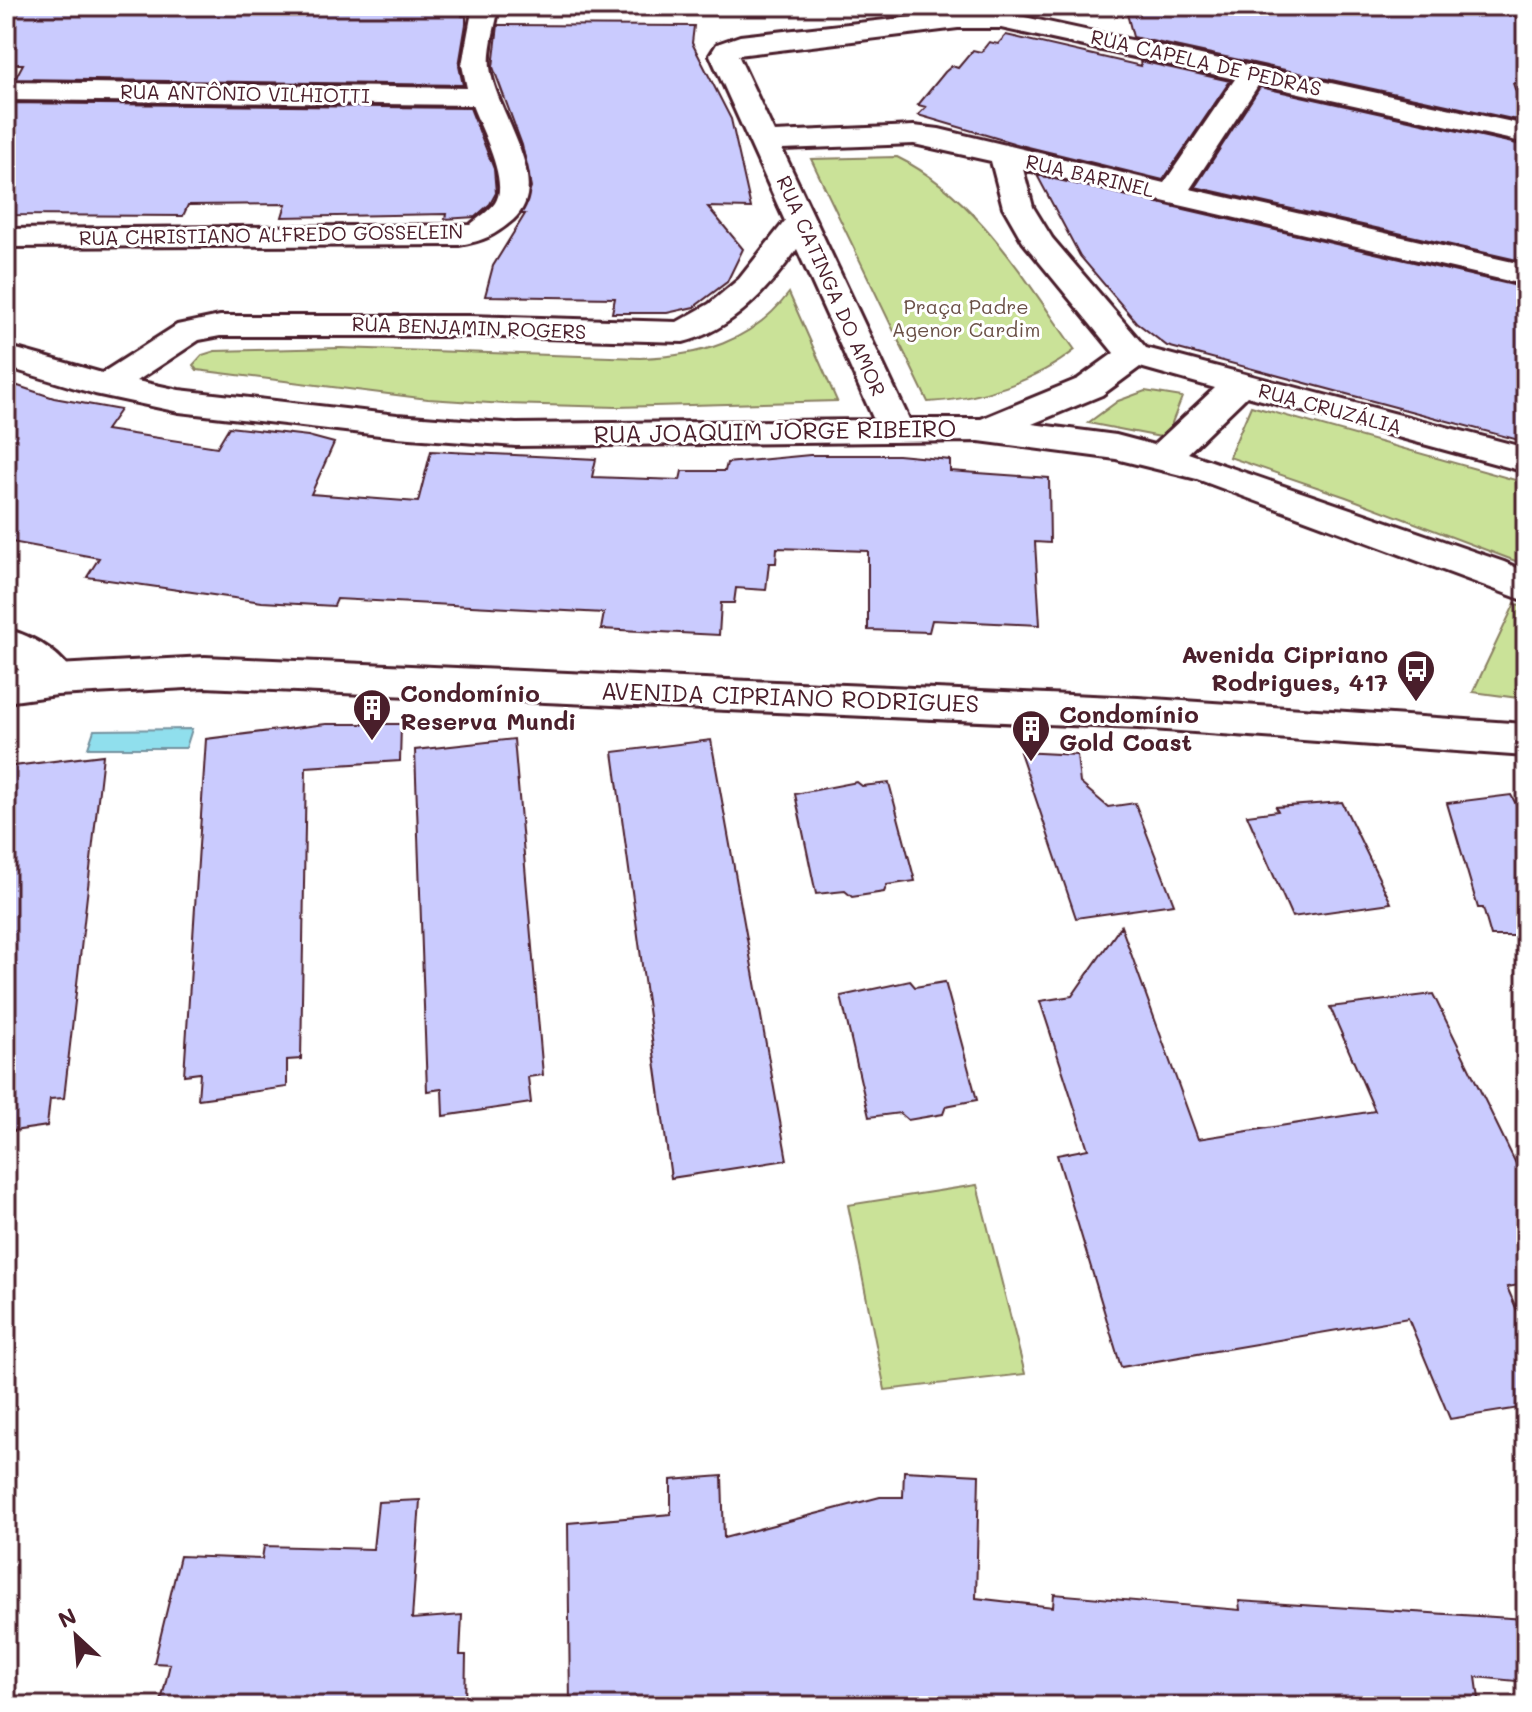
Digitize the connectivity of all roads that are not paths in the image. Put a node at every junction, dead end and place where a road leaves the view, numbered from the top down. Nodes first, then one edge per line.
1 (486, 6) edge
2 (793, 13) dead end
3 (823, 35) junction
4 (1252, 74) junction
5 (6, 91) edge
6 (484, 97) junction
7 (1526, 134) edge
8 (764, 141) junction
9 (1004, 156) junction
10 (1171, 195) junction
11 (801, 221) junction
12 (6, 238) edge
13 (1526, 275) edge
14 (1134, 355) junction
15 (6, 356) edge
16 (1239, 384) junction
17 (107, 386) junction
18 (984, 430) junction
19 (897, 432) junction
20 (1162, 458) junction
21 (1526, 460) edge
22 (1526, 588) edge
23 (6, 643) edge
24 (57, 680) junction
25 (6, 687) edge
26 (1526, 740) edge

1 - 6 street, RUA CHRISTIANO ALFREDO GOSSELEIN
2 - 3 street
3 - 4 street, RUA CAPELA DE PEDRAS
3 - 8 street, RUA CAPELA DE PEDRAS
4 - 7 street, RUA CAPELA DE PEDRAS
4 - 10 street
5 - 6 street, RUA ANTÔNIO VILHIOTTI
6 - 12 street, RUA CHRISTIANO ALFREDO GOSSELEIN
8 - 9 street, RUA BARINEL
8 - 11 street, RUA CATINGA DO AMOR
9 - 10 street, RUA BARINEL
9 - 14 street
10 - 13 street, RUA BARINEL
11 - 17 street, RUA BENJAMIN ROGERS
11 - 19 street, RUA CATINGA DO AMOR
14 - 16 street, RUA CRUZÁLIA
14 - 18 street
15 - 17 street, RUA JOAQUIM JORGE RIBEIRO
16 - 20 street
16 - 21 street, RUA CRUZÁLIA
17 - 19 street, RUA JOAQUIM JORGE RIBEIRO
18 - 19 street, RUA JOAQUIM JORGE RIBEIRO
18 - 20 street, RUA JOAQUIM JORGE RIBEIRO
20 - 22 street, RUA JOAQUIM JORGE RIBEIRO
23 - 24 street
24 - 25 street, AVENIDA CIPRIANO RODRIGUES
24 - 26 street, AVENIDA CIPRIANO RODRIGUES

